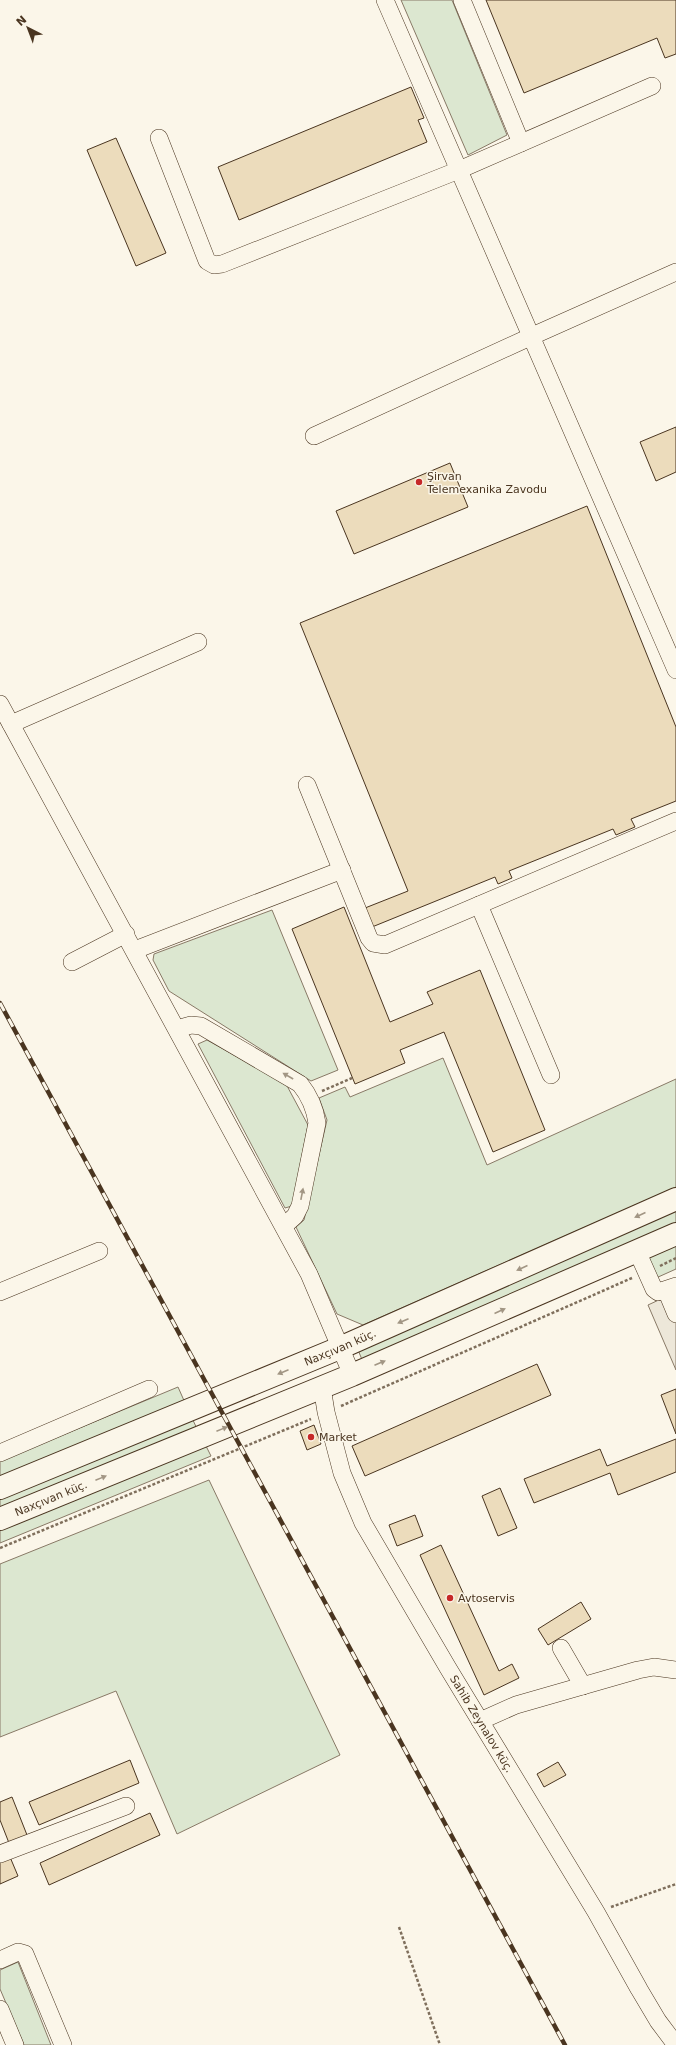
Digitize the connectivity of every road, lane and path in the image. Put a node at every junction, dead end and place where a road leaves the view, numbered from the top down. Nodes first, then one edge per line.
1 (385, 0) edge
2 (462, 0) edge
3 (652, 86) dead end
4 (159, 138) dead end
5 (521, 143) junction
6 (459, 170) junction
7 (676, 272) edge
8 (530, 337) junction
9 (314, 436) dead end
10 (198, 642) dead end
11 (676, 670) edge
12 (0, 704) edge
13 (11, 724) junction
14 (307, 784) dead end
15 (676, 822) edge
16 (342, 870) junction
17 (479, 905) junction
18 (126, 934) junction
19 (135, 950) junction
20 (72, 962) dead end
21 (177, 1029) junction
22 (551, 1075) dead end
23 (352, 1078) dead end
24 (308, 1097) junction
25 (676, 1200) edge
26 (284, 1226) junction
27 (676, 1234) edge
28 (99, 1251) dead end
29 (638, 1251) junction
30 (671, 1288) edge
31 (0, 1292) edge
32 (676, 1314) edge
33 (342, 1347) junction
34 (352, 1375) junction
35 (322, 1388) junction
36 (149, 1389) dead end
37 (0, 1453) edge
38 (0, 1488) edge
39 (0, 1519) edge
40 (561, 1648) dead end
41 (676, 1670) edge
42 (583, 1686) junction
43 (480, 1721) junction
44 (126, 1806) dead end
45 (0, 1854) edge
46 (676, 1884) edge
47 (596, 1912) junction
48 (399, 1928) dead end
49 (0, 1960) edge
50 (0, 2009) edge
51 (15, 2045) edge
52 (63, 2045) edge
53 (440, 2045) edge
54 (676, 2045) edge

1 - 6 street
2 - 5 street
3 - 5 street
4 - 6 street
5 - 6 street
6 - 8 street
7 - 8 street
8 - 9 street
8 - 11 street
10 - 13 street
12 - 13 street
13 - 18 street
14 - 16 street
15 - 17 street
16 - 17 street
16 - 19 street
17 - 22 street
18 - 19 street
18 - 20 street
19 - 21 street
24 -> 21 street
21 - 26 street
23 - 24 path
26 -> 24 street
25 -> 33 main road, Naxçıvan küç.
26 - 33 street
27 - 29 main road, Naxçıvan küç.
28 - 31 street
29 - 30 street
34 -> 29 main road, Naxçıvan küç.
30 - 32 street
33 - 34 street
33 -> 38 main road, Naxçıvan küç.
34 - 35 main road, Naxçıvan küç.
39 -> 35 main road, Naxçıvan küç.
35 - 43 street, Sahib Zeynalov küç.
36 - 37 street
40 - 42 street
41 - 42 street
42 - 43 street
43 - 47 street, Sahib Zeynalov küç.
44 - 45 street
46 - 47 path
47 - 54 street, Sahib Zeynalov küç.
48 - 53 path
49 - 52 street
50 - 51 street

